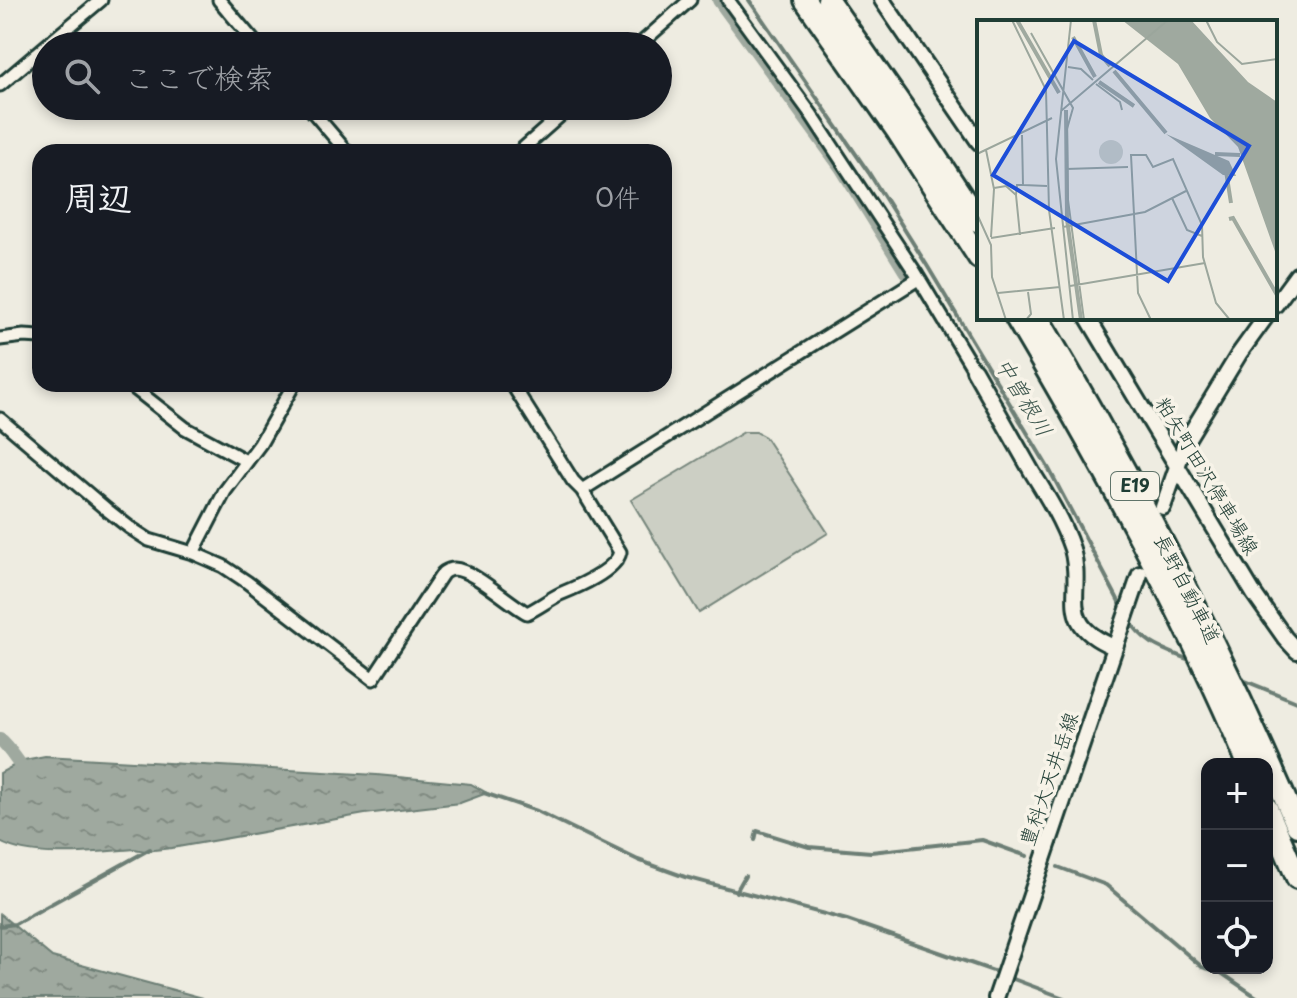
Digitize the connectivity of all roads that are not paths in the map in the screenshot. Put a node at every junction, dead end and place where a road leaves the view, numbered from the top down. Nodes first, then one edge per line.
1 (101, 0) edge
2 (219, 0) edge
3 (690, 0) edge
4 (728, 0) edge
5 (805, 0) edge
6 (828, 0) edge
7 (882, 0) edge
8 (63, 32) edge
9 (246, 32) edge
10 (654, 32) edge
11 (32, 58) edge
12 (0, 85) edge
13 (320, 120) edge
14 (555, 120) edge
15 (977, 139) edge
16 (340, 144) edge
17 (528, 144) edge
18 (977, 219) edge
19 (977, 255) edge
20 (1297, 275) edge
21 (918, 279) junction
22 (1277, 302) edge
23 (1017, 320) edge
24 (1039, 320) edge
25 (1089, 320) edge
26 (1264, 320) edge
27 (32, 336) edge
28 (0, 339) edge
29 (974, 370) joint
30 (139, 392) edge
31 (289, 392) edge
32 (517, 392) edge
33 (0, 419) edge
34 (246, 461) junction
35 (1178, 465) junction
36 (582, 490) junction
37 (1163, 507) dead end
38 (193, 553) junction
39 (1140, 574) dead end
40 (1114, 647) junction
41 (1297, 651) edge
42 (1245, 758) edge
43 (1273, 822) edge
44 (1297, 826) edge
45 (1297, 878) edge
46 (996, 998) edge

1 - 8 street
2 - 9 street
3 - 10 street
4 - 21 street
5 - 19 highway
6 - 18 highway
7 - 15 main road
11 - 12 street
13 - 16 street
14 - 17 street
20 - 22 main road
21 - 29 street
21 - 36 street
23 - 42 highway, 長野自動車道 / E19
24 - 44 highway, 長野自動車道 / E19
25 - 35 main road, 粕矢町田沢停車場線
26 - 35 main road
27 - 28 street
29 - 40 main road
30 - 34 street
31 - 34 street
32 - 36 street
33 - 38 street
34 - 38 street
35 - 37 main road
35 - 41 main road, 粕矢町田沢停車場線
36 - 38 street
39 - 40 main road, 豊科大天井岳線
40 - 46 main road, 豊科大天井岳線
43 - 45 highway

